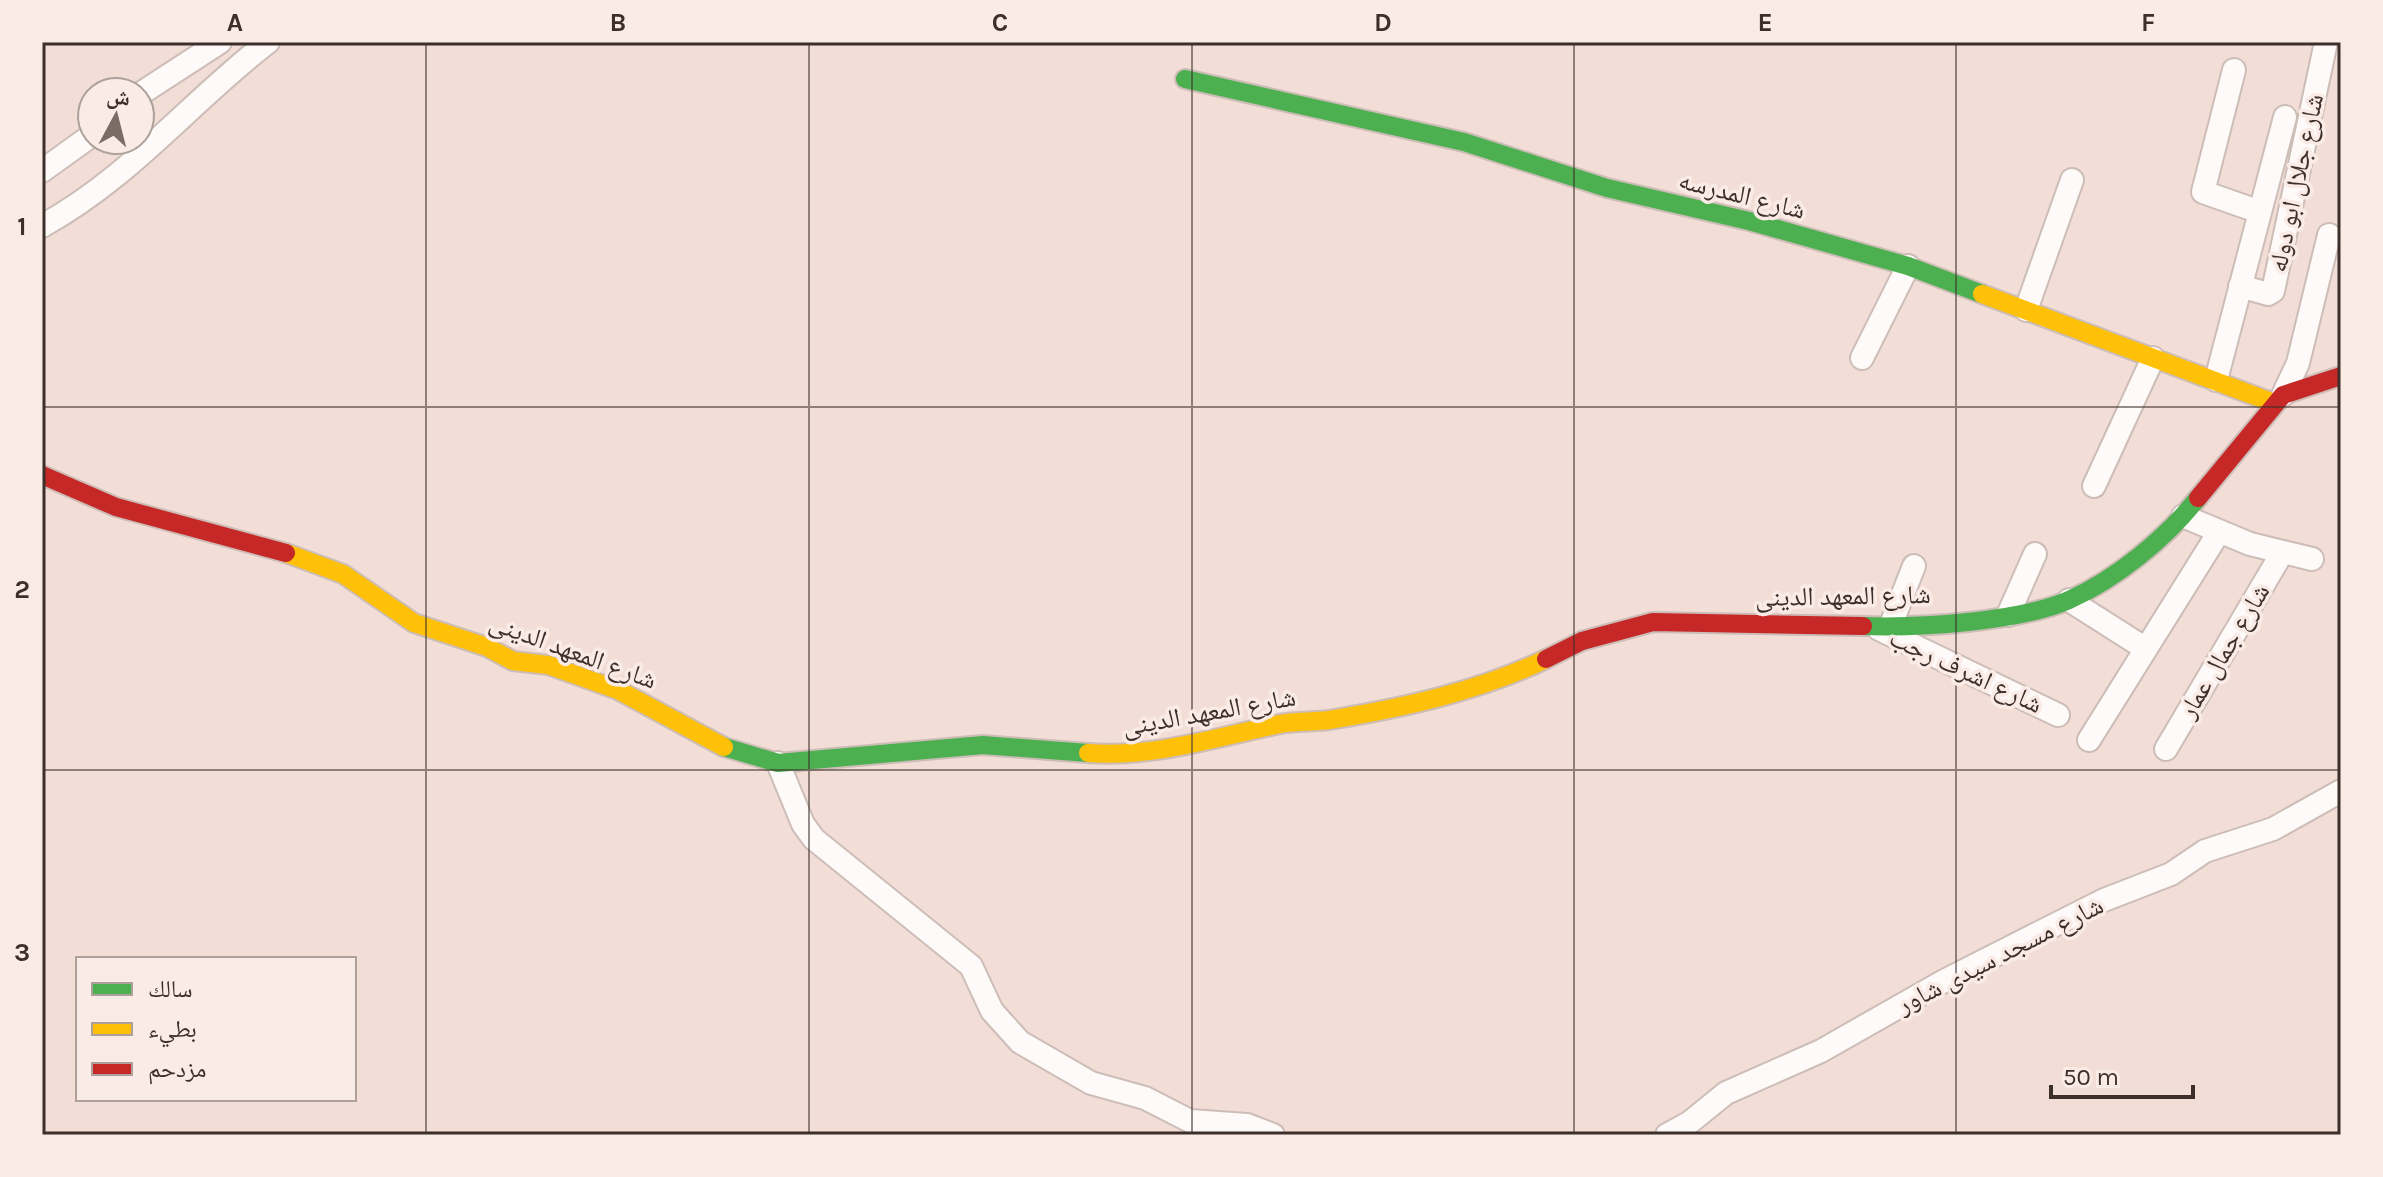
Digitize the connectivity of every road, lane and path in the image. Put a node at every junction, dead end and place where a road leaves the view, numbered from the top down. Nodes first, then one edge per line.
1 (220, 42) edge
2 (268, 42) edge
3 (2326, 42) edge
4 (2334, 42) edge
5 (2341, 45) edge
6 (2234, 70) dead end
7 (1185, 79) dead end
8 (156, 84) edge
9 (2285, 117) dead end
10 (76, 147) edge
11 (42, 171) edge
12 (2072, 180) dead end
13 (2260, 212) junction
14 (42, 226) edge
15 (2329, 235) dead end
16 (1908, 266) junction
17 (2240, 286) junction
18 (2026, 310) junction
19 (1862, 358) dead end
20 (2153, 358) junction
21 (2341, 376) edge
22 (2216, 380) junction
23 (2279, 399) junction
24 (42, 475) edge
25 (2094, 486) dead end
26 (2183, 516) junction
27 (2219, 532) junction
28 (2282, 553) junction
29 (2035, 554) dead end
30 (2312, 559) dead end
31 (1914, 566) dead end
32 (2069, 600) junction
33 (2008, 615) junction
34 (1882, 627) junction
35 (2146, 649) junction
36 (2058, 715) dead end
37 (2089, 740) dead end
38 (2166, 749) dead end
39 (778, 763) junction
40 (2341, 791) edge
41 (1273, 1135) edge
42 (1667, 1135) edge

1 - 8 street
2 - 14 street
3 - 17 street, شارع جلال ابو دوله
4 - 5 street
6 - 13 street
7 - 16 street, شارع المدرسه
9 - 13 street
10 - 11 street
12 - 18 street
13 - 17 street
15 - 23 street
16 - 18 street, شارع المدرسه
16 - 19 street
17 - 22 street
18 - 20 street, شارع المدرسه
20 - 22 street, شارع المدرسه
20 - 25 street
21 - 23 street
22 - 23 street, شارع المدرسه
23 - 26 street, شارع المعهد الدينى
24 - 39 street, شارع المعهد الدينى
26 - 27 street
26 - 32 street, شارع المعهد الدينى
27 - 28 street
27 - 35 street
28 - 30 street
28 - 38 street, شارع جمال عمار
29 - 33 street
31 - 34 street
32 - 33 street, شارع المعهد الدينى
32 - 35 street
33 - 34 street, شارع المعهد الدينى
34 - 36 street, شارع اشرف رجب
34 - 39 street, شارع المعهد الدينى
35 - 37 street
39 - 41 street
40 - 42 street, شارع مسجد سيدى شاور

